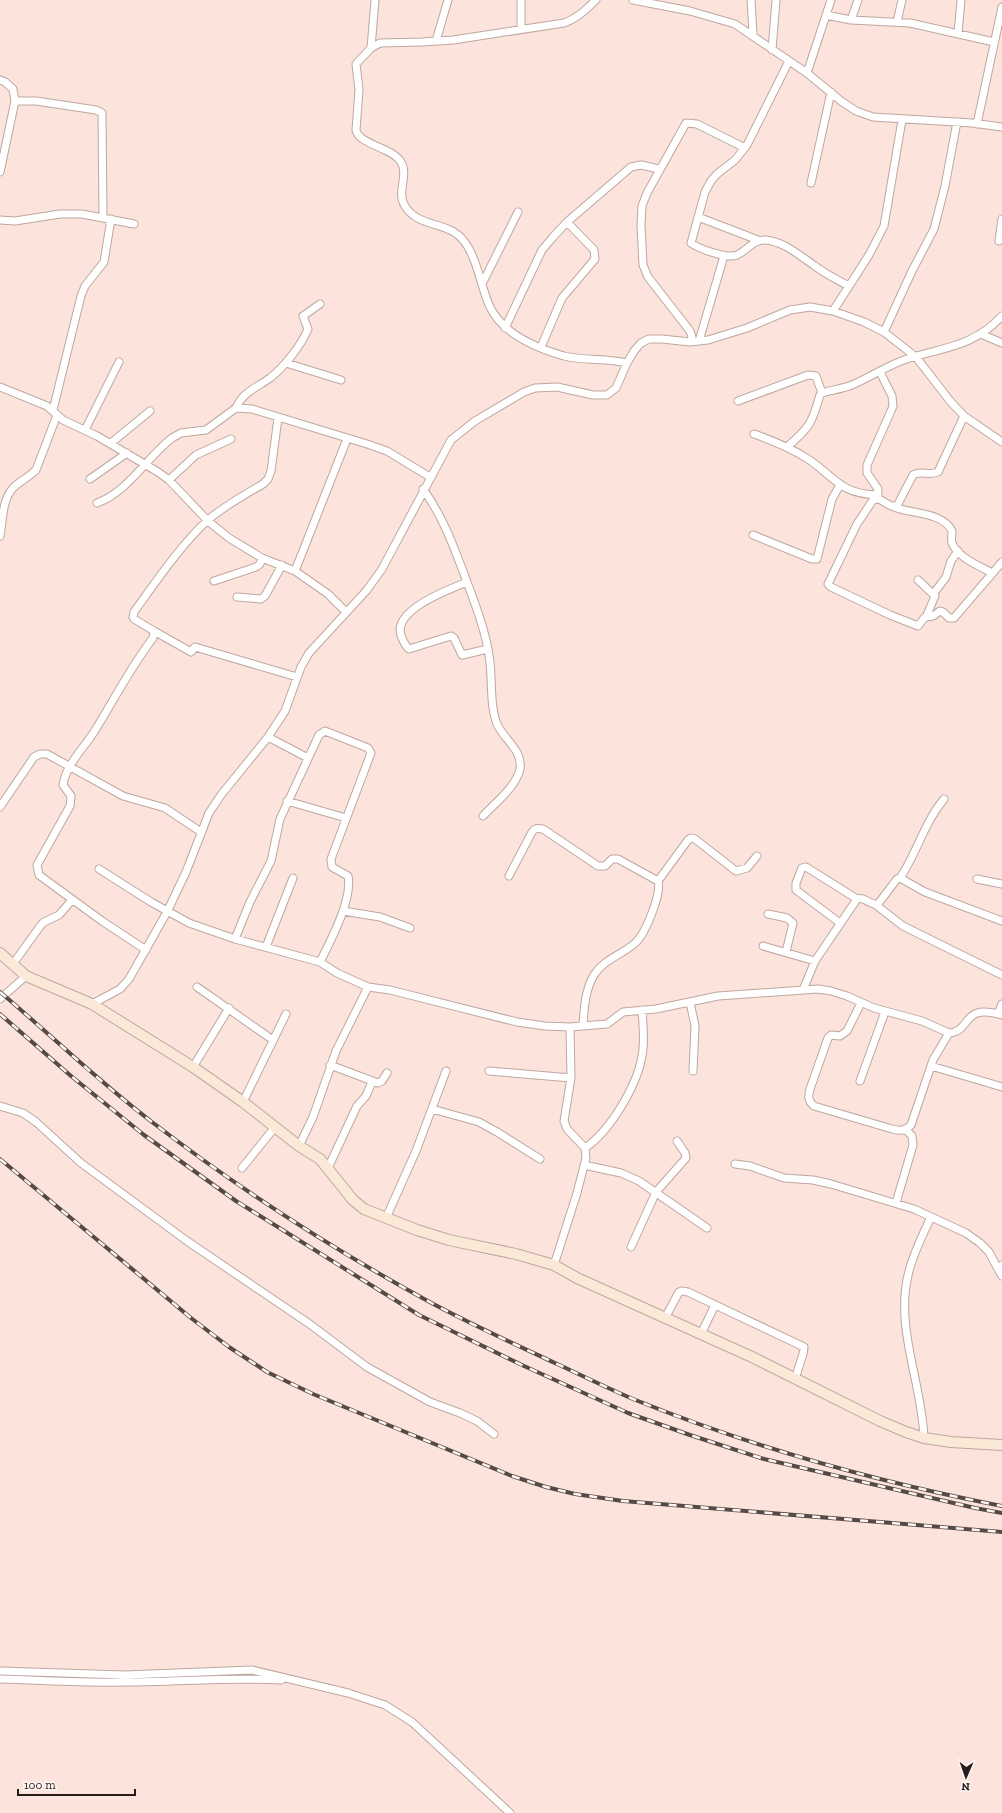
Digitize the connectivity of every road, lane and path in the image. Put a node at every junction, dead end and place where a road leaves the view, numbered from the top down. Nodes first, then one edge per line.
1 (375, 0) edge
2 (448, 0) edge
3 (521, 0) edge
4 (596, 0) edge
5 (633, 0) edge
6 (751, 0) edge
7 (776, 0) edge
8 (831, 0) edge
9 (858, 0) edge
10 (902, 0) edge
11 (961, 0) edge
12 (1002, 7) edge
13 (826, 15) junction
14 (851, 20) junction
15 (897, 22) junction
16 (521, 28) junction
17 (958, 33) junction
18 (753, 34) junction
19 (436, 41) junction
20 (994, 42) junction
21 (371, 48) junction
22 (772, 50) junction
23 (789, 61) junction
24 (807, 73) junction
25 (0, 80) edge
26 (831, 92) junction
27 (15, 101) junction
28 (902, 120) junction
29 (957, 122) junction
30 (977, 124) junction
31 (1002, 127) edge
32 (744, 148) junction
33 (659, 169) junction
34 (0, 172) edge
35 (811, 182) dead end
36 (518, 212) dead end
37 (698, 217) junction
38 (107, 218) junction
39 (1002, 219) edge
40 (0, 220) edge
41 (567, 222) junction
42 (134, 224) dead end
43 (758, 240) junction
44 (999, 241) dead end
45 (724, 256) junction
46 (482, 284) junction
47 (849, 286) junction
48 (320, 304) dead end
49 (833, 311) junction
50 (1002, 316) edge
51 (504, 328) junction
52 (884, 332) junction
53 (981, 334) junction
54 (700, 341) junction
55 (690, 342) junction
56 (1002, 344) edge
57 (541, 347) junction
58 (916, 357) junction
59 (118, 362) dead end
60 (286, 363) junction
61 (626, 363) junction
62 (880, 372) junction
63 (341, 380) dead end
64 (0, 387) edge
65 (822, 393) junction
66 (738, 402) dead end
67 (236, 408) junction
68 (150, 411) dead end
69 (55, 413) junction
70 (964, 416) junction
71 (278, 418) junction
72 (85, 430) junction
73 (754, 434) dead end
74 (231, 438) dead end
75 (347, 439) junction
76 (1002, 442) edge
77 (111, 443) junction
78 (787, 447) junction
79 (126, 453) junction
80 (145, 465) junction
81 (430, 477) junction
82 (90, 479) dead end
83 (169, 480) junction
84 (840, 485) junction
85 (423, 489) junction
86 (877, 496) junction
87 (97, 503) dead end
88 (894, 507) junction
89 (2, 516) edge
90 (208, 521) junction
91 (753, 535) dead end
92 (0, 536) edge
93 (958, 551) junction
94 (262, 558) junction
95 (1002, 562) edge
96 (282, 565) junction
97 (295, 571) junction
98 (992, 573) junction
99 (918, 580) dead end
100 (214, 581) dead end
101 (467, 582) junction
102 (934, 594) junction
103 (237, 596) dead end
104 (346, 612) junction
105 (928, 615) junction
106 (154, 632) junction
107 (488, 649) junction
108 (297, 677) junction
109 (268, 737) junction
110 (308, 758) junction
111 (69, 767) junction
112 (944, 799) dead end
113 (287, 801) junction
114 (0, 807) edge
115 (483, 816) dead end
116 (346, 818) junction
117 (201, 832) junction
118 (757, 856) dead end
119 (99, 869) dead end
120 (509, 876) dead end
121 (293, 878) dead end
122 (900, 878) junction
123 (978, 879) dead end
124 (658, 881) junction
125 (1002, 884) edge
126 (857, 899) junction
127 (72, 900) junction
128 (876, 905) junction
129 (343, 911) junction
130 (167, 912) junction
131 (768, 914) dead end
132 (1002, 921) edge
133 (840, 924) junction
134 (410, 928) dead end
135 (235, 939) junction
136 (763, 946) dead end
137 (266, 947) junction
138 (146, 950) junction
139 (786, 952) junction
140 (0, 953) edge
141 (815, 960) junction
142 (320, 962) junction
143 (13, 964) junction
144 (1002, 975) edge
145 (26, 976) junction
146 (197, 987) dead end
147 (368, 987) junction
148 (803, 990) junction
149 (0, 1000) edge
150 (690, 1002) junction
151 (861, 1003) junction
152 (92, 1004) junction
153 (1002, 1004) edge
154 (229, 1008) junction
155 (642, 1010) junction
156 (886, 1012) junction
157 (286, 1014) dead end
158 (1000, 1014) edge
159 (583, 1026) junction
160 (570, 1027) junction
161 (949, 1033) junction
162 (273, 1040) junction
163 (330, 1065) junction
164 (931, 1066) junction
165 (193, 1067) junction
166 (446, 1071) dead end
167 (489, 1071) dead end
168 (693, 1071) dead end
169 (387, 1073) dead end
170 (571, 1078) junction
171 (860, 1081) dead end
172 (372, 1082) junction
173 (1002, 1087) edge
174 (243, 1102) junction
175 (0, 1106) edge
176 (432, 1109) junction
177 (275, 1127) junction
178 (906, 1130) junction
179 (677, 1141) dead end
180 (299, 1146) junction
181 (585, 1148) junction
182 (540, 1159) dead end
183 (736, 1164) dead end
184 (584, 1165) junction
185 (242, 1168) dead end
186 (328, 1168) junction
187 (656, 1192) junction
188 (896, 1203) junction
189 (931, 1217) junction
190 (386, 1218) junction
191 (707, 1228) dead end
192 (631, 1247) dead end
193 (554, 1265) junction
194 (1000, 1267) edge
195 (1002, 1276) edge
196 (715, 1305) junction
197 (665, 1318) junction
198 (701, 1334) junction
199 (795, 1379) junction
200 (494, 1434) dead end
201 (924, 1438) junction
202 (1002, 1444) edge
203 (0, 1671) edge
204 (0, 1679) edge
205 (303, 1681) junction
206 (508, 1811) edge
207 (515, 1813) edge

1 - 21 street
2 - 19 street
3 - 16 street
4 - 16 street
5 - 18 street
6 - 18 street
7 - 22 street
8 - 13 street
9 - 14 street
10 - 15 street
11 - 17 street
12 - 20 street
13 - 14 street
13 - 24 street
14 - 15 street
15 - 17 street
16 - 19 street
17 - 20 street
18 - 22 street
19 - 21 street
20 - 30 street
21 - 46 street
22 - 23 street
23 - 24 street
23 - 32 street
24 - 26 street
25 - 27 street
26 - 28 street
26 - 35 street
27 - 34 street
27 - 38 street
28 - 29 street
28 - 47 street
29 - 30 street
29 - 52 street
30 - 31 street
32 - 33 street
32 - 37 street
33 - 41 street
33 - 55 street
36 - 46 street
37 - 43 street
37 - 45 street
38 - 40 street
38 - 42 street
38 - 69 street
39 - 44 street
41 - 51 street
41 - 57 street
43 - 45 street
43 - 47 street
45 - 54 street
46 - 51 street
47 - 49 street
48 - 60 street
49 - 52 street
49 - 54 street
50 - 53 street
51 - 57 street
52 - 58 street
53 - 56 street
53 - 58 street
54 - 55 street
55 - 61 street
57 - 61 street
58 - 62 street
58 - 70 street
59 - 72 street
60 - 63 street
60 - 67 street
61 - 81 street
62 - 65 street
62 - 86 street
64 - 69 street
65 - 66 street
65 - 78 street
67 - 71 street
67 - 80 street
68 - 77 street
69 - 72 street
69 - 89 street
70 - 76 street
70 - 88 street
71 - 75 street
71 - 90 street
72 - 77 street
73 - 78 street
74 - 83 street
75 - 81 street
75 - 97 street
77 - 79 street
78 - 84 street
79 - 80 street
79 - 82 street
80 - 83 street
80 - 87 street
81 - 85 street
83 - 90 street
84 - 86 street
84 - 91 street
85 - 101 street
85 - 104 street
86 - 88 street
86 - 105 street
88 - 93 street
89 - 92 street
90 - 94 street
90 - 106 street
93 - 98 street
93 - 102 street
94 - 96 street
94 - 100 street
95 - 98 street
96 - 97 street
96 - 103 street
97 - 104 street
98 - 105 street
99 - 102 street
101 - 107 street
101 - 107 street
102 - 105 street
104 - 108 street
106 - 108 street
106 - 111 street
107 - 115 street
108 - 109 street
109 - 110 street
109 - 117 street
110 - 113 street
110 - 116 street
111 - 114 street
111 - 117 street
111 - 127 street
112 - 122 street
113 - 116 street
113 - 135 street
116 - 129 street
117 - 130 street
118 - 124 street
119 - 130 street
120 - 124 street
121 - 137 street
122 - 128 street
122 - 132 street
123 - 125 street
124 - 159 street
126 - 128 street
126 - 133 street
126 - 133 street
127 - 138 street
127 - 143 street
128 - 144 street
129 - 134 street
129 - 142 street
130 - 135 street
130 - 138 street
131 - 139 street
133 - 141 street
135 - 137 street
136 - 139 street
137 - 142 street
138 - 152 street
139 - 141 street
140 - 143 main road
141 - 148 street
142 - 147 street
143 - 145 main road
145 - 149 street
145 - 152 main road
146 - 154 street
147 - 160 street
147 - 163 street
148 - 150 street
148 - 151 street
150 - 155 street
150 - 168 street
151 - 156 street
151 - 178 street
152 - 165 main road
153 - 158 street
154 - 162 street
154 - 165 street
155 - 159 street
155 - 181 street
156 - 161 street
156 - 171 street
157 - 162 street
158 - 161 street
159 - 160 street
160 - 170 street
161 - 164 street
162 - 174 street
163 - 172 street
163 - 180 street
164 - 173 street
164 - 178 street
165 - 174 main road
166 - 176 street
167 - 170 street
169 - 172 street
170 - 181 street
172 - 186 street
174 - 177 main road
175 - 200 street
176 - 182 street
176 - 190 street
177 - 180 main road
177 - 185 street
178 - 188 street
179 - 187 street
180 - 186 main road
181 - 184 street
183 - 188 street
184 - 187 street
184 - 193 street
186 - 190 main road
187 - 191 street
187 - 192 street
188 - 189 street
189 - 194 street
189 - 201 street
190 - 193 main road
193 - 197 main road
194 - 195 street
196 - 197 street
196 - 198 street
196 - 199 street
197 - 198 main road
198 - 199 main road
199 - 201 main road
201 - 202 main road
203 - 205 street
204 - 205 street
205 - 206 street
206 - 207 street

